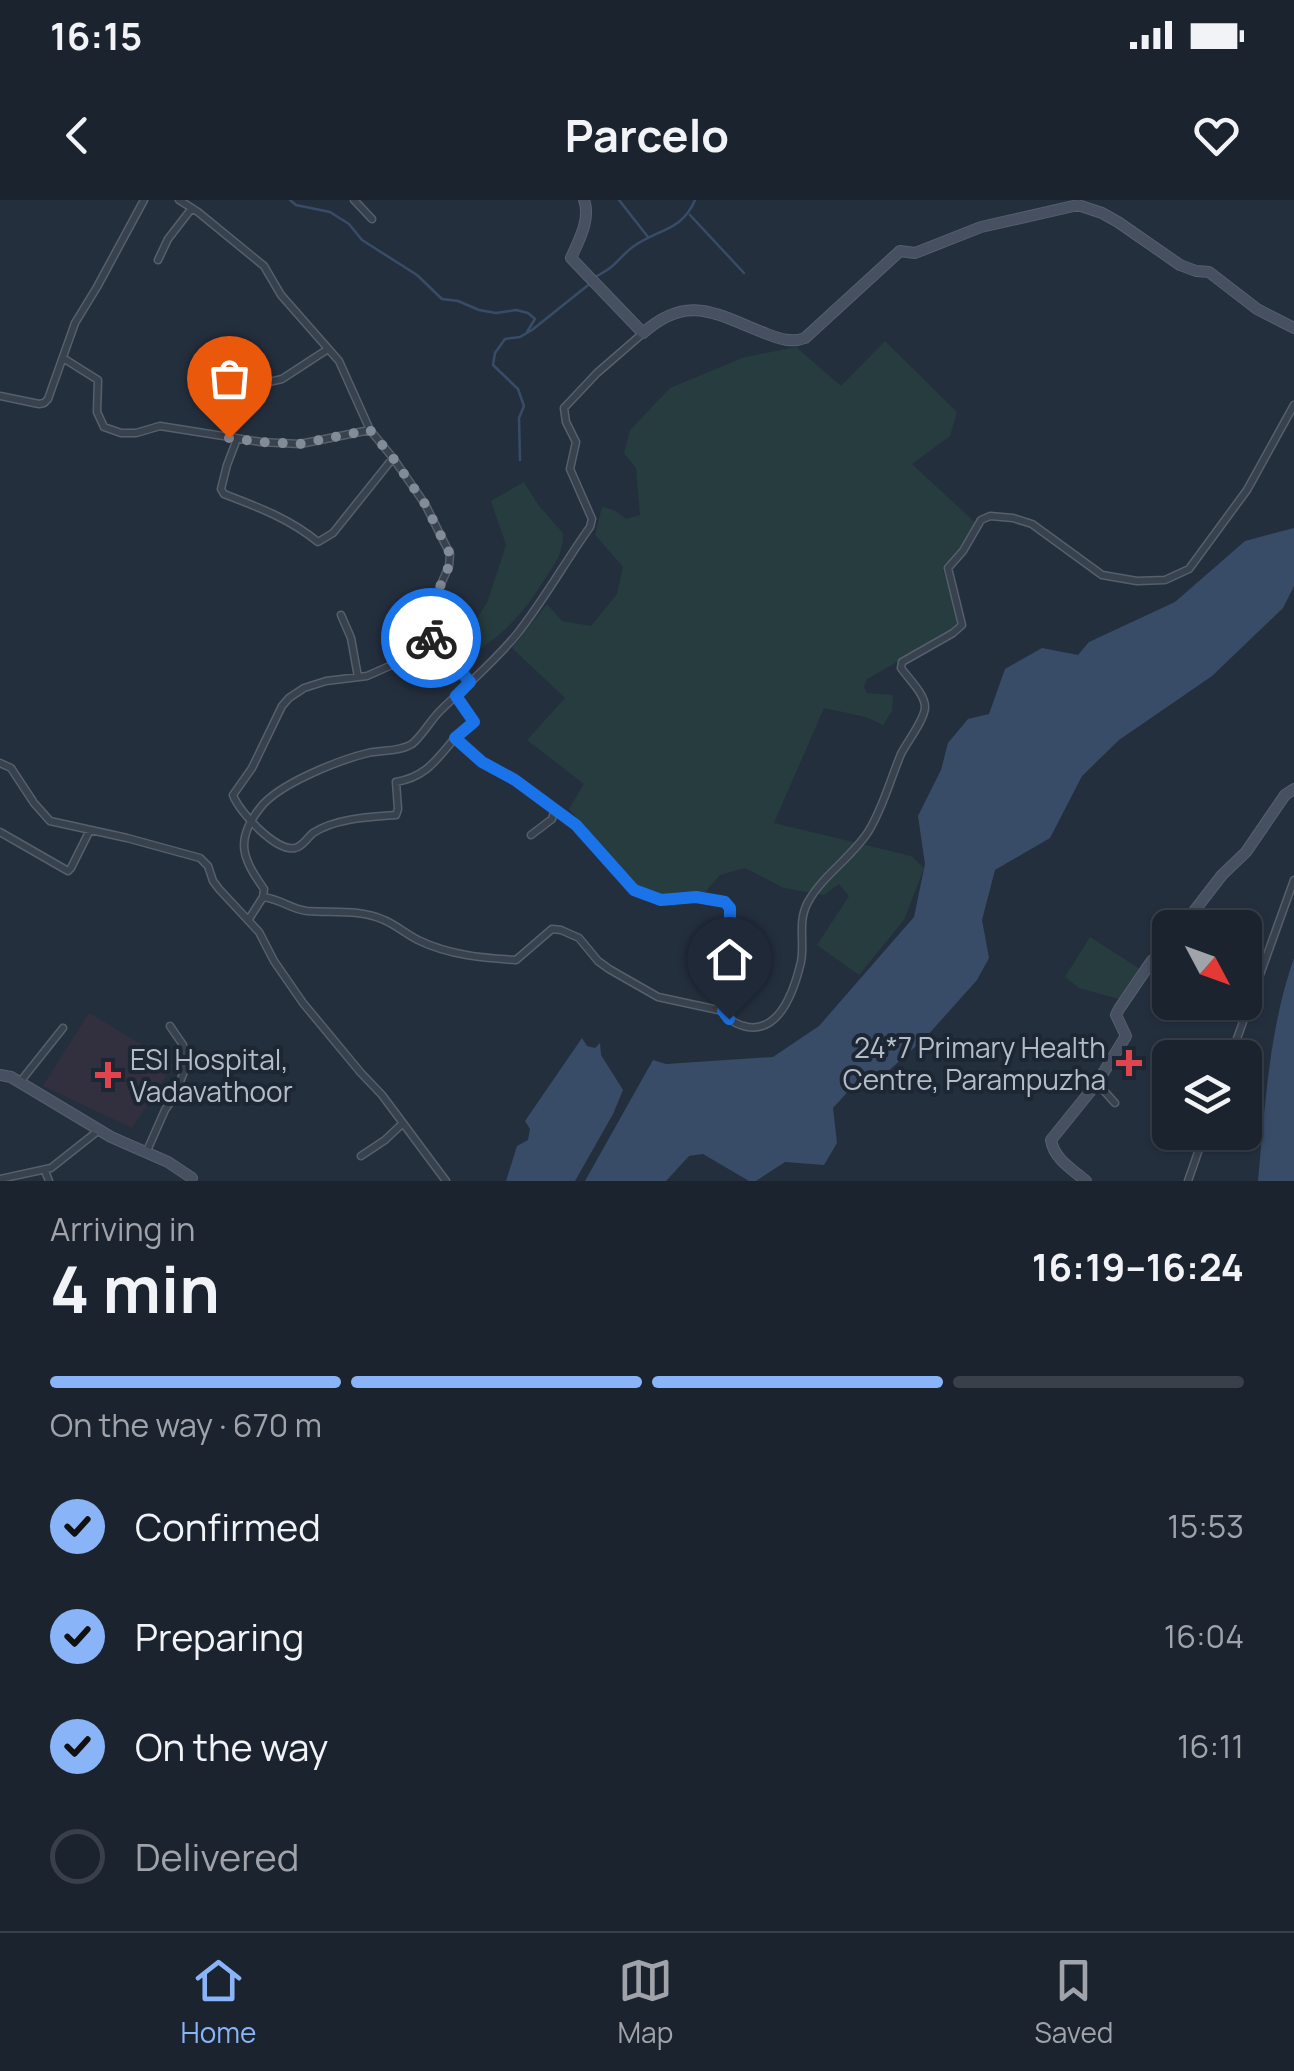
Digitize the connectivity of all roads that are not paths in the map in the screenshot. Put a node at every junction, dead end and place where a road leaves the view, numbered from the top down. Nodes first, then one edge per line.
1 (144, 200) edge
2 (178, 200) edge
3 (354, 200) edge
4 (584, 200) edge
5 (192, 208) junction
6 (372, 219) dead end
7 (158, 260) dead end
8 (1294, 328) edge
9 (643, 333) junction
10 (328, 348) junction
11 (63, 358) junction
12 (226, 392) dead end
13 (0, 396) edge
14 (1294, 405) edge
15 (370, 430) junction
16 (237, 439) junction
17 (393, 458) junction
18 (341, 615) dead end
19 (422, 628) junction
20 (358, 677) junction
21 (470, 682) junction
22 (456, 696) junction
23 (455, 738) junction
24 (0, 764) edge
25 (1294, 789) edge
26 (554, 809) junction
27 (251, 824) junction
28 (90, 830) junction
29 (0, 832) edge
30 (531, 835) dead end
31 (1294, 880) edge
32 (263, 897) junction
33 (1195, 910) edge
34 (249, 918) junction
35 (1152, 961) edge
36 (723, 1011) junction
37 (170, 1026) dead end
38 (63, 1028) dead end
39 (1236, 1040) edge
40 (0, 1075) edge
41 (20, 1082) junction
42 (1098, 1084) junction
43 (1115, 1102) dead end
44 (404, 1122) junction
45 (100, 1129) junction
46 (1199, 1150) edge
47 (146, 1153) junction
48 (361, 1156) dead end
49 (44, 1171) junction
50 (0, 1180) edge
51 (193, 1180) edge
52 (48, 1181) edge
53 (446, 1181) edge
54 (1086, 1181) edge
55 (1188, 1181) edge

1 - 11 street
2 - 5 street
3 - 6 street
4 - 9 main road
5 - 7 street
5 - 10 street
8 - 9 main road
9 - 21 street
10 - 12 street
10 - 15 street
11 - 13 street
11 - 16 street
14 - 36 street
15 - 16 street
15 - 17 street
16 - 17 street
17 - 19 street
18 - 20 street
19 - 20 street
19 - 21 street
20 - 27 street
21 - 22 street
22 - 23 street
22 - 27 street
23 - 26 street
23 - 27 street
24 - 28 street
25 - 33 main road
26 - 30 street
26 - 36 street
27 - 32 street
28 - 29 street
28 - 34 street
31 - 39 street
32 - 34 street
32 - 36 street
34 - 44 street
35 - 42 main road
37 - 47 street
38 - 41 street
40 - 41 main road
41 - 45 main road
42 - 43 street
42 - 54 main road
44 - 48 street
44 - 53 street
45 - 47 main road
45 - 49 street
46 - 55 street
47 - 51 main road
49 - 50 street
49 - 52 street

